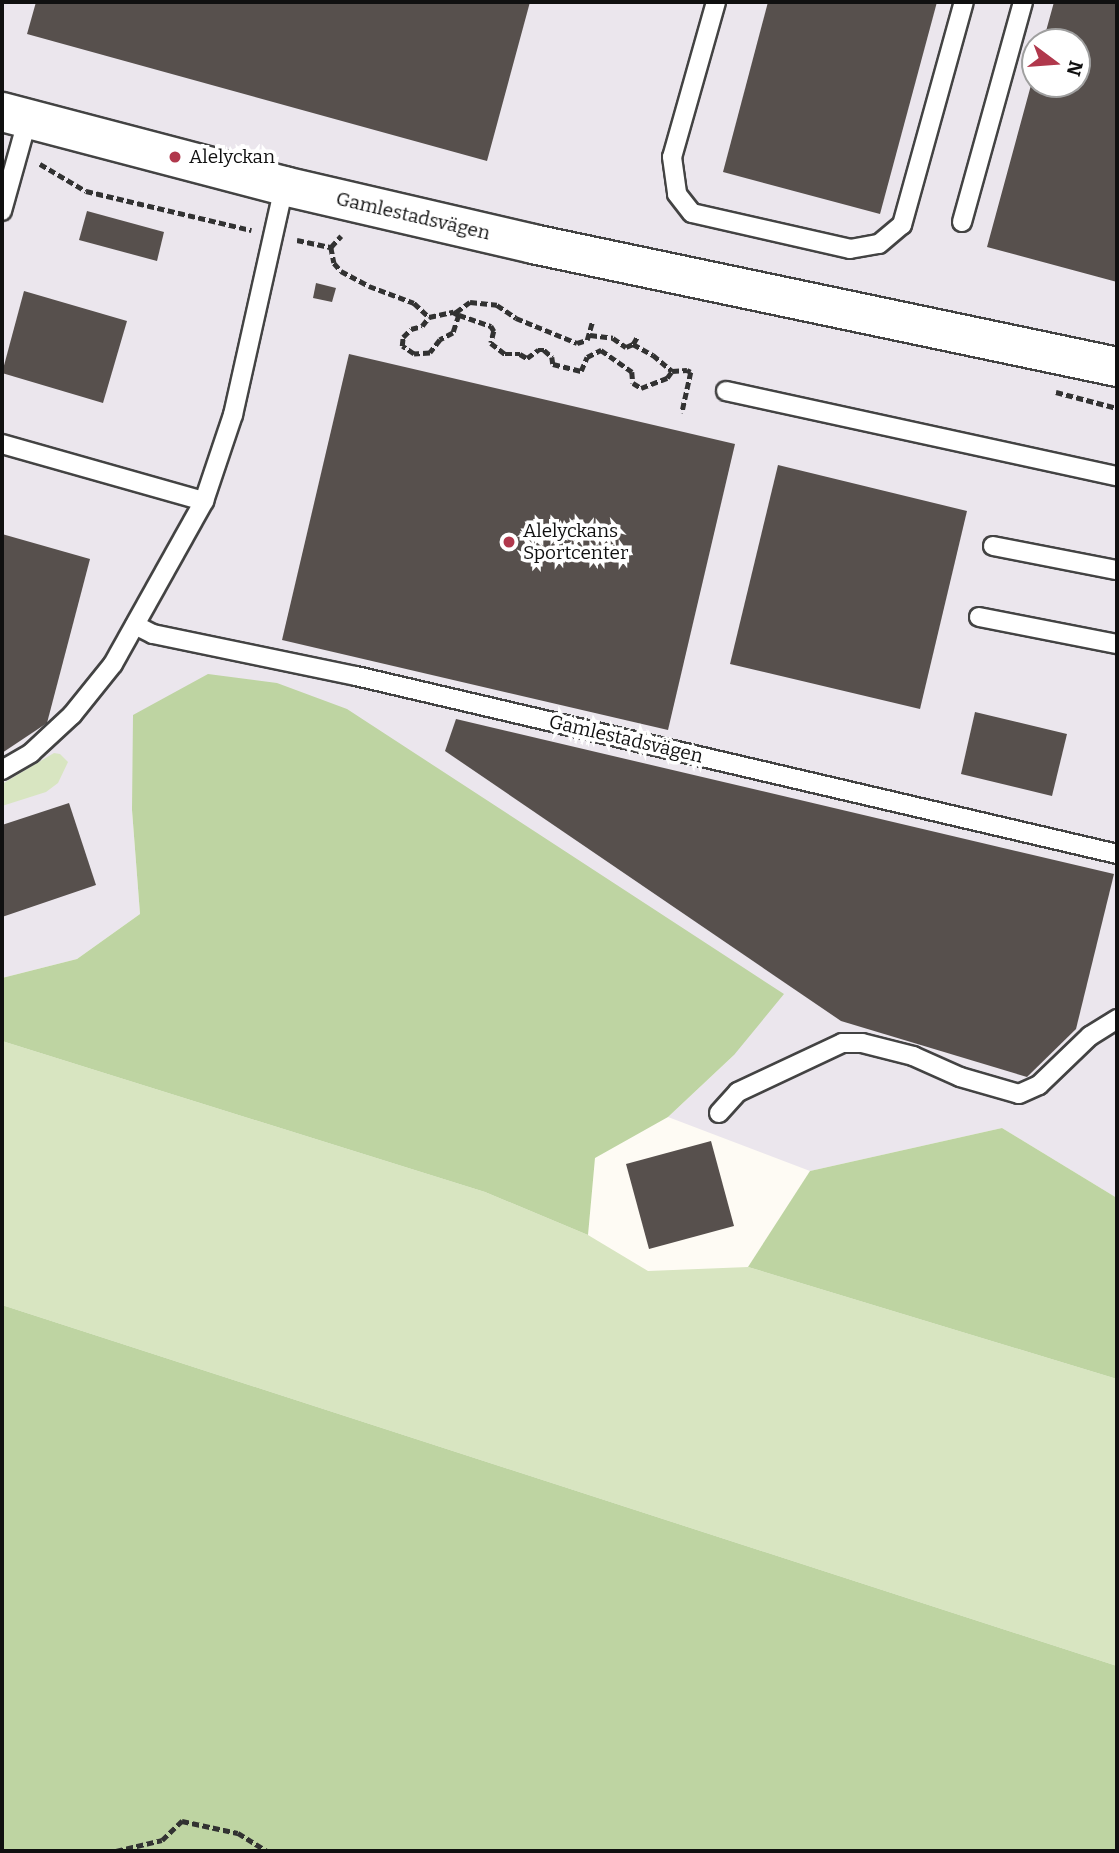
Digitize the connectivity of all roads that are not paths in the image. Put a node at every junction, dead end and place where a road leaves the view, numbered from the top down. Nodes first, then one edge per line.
1 (716, 2) edge
2 (964, 2) edge
3 (1023, 2) edge
4 (15, 115) edge
5 (284, 186) junction
6 (2, 211) edge
7 (962, 222) dead end
8 (1117, 367) edge
9 (726, 391) dead end
10 (2, 444) edge
11 (1117, 476) edge
12 (204, 501) junction
13 (993, 545) dead end
14 (1117, 570) edge
15 (979, 617) dead end
16 (135, 625) junction
17 (1117, 644) edge
18 (2, 770) edge
19 (1117, 853) edge
20 (1117, 1019) edge
21 (719, 1114) dead end

1 - 2 lane
3 - 7 lane
4 - 5 street, Gamlestadsvägen
4 - 6 lane
5 - 8 street, Gamlestadsvägen
5 - 12 lane
9 - 11 lane
10 - 12 lane
12 - 16 lane
13 - 14 lane
15 - 17 lane
16 - 18 lane
16 - 19 lane, Gamlestadsvägen
20 - 21 lane

